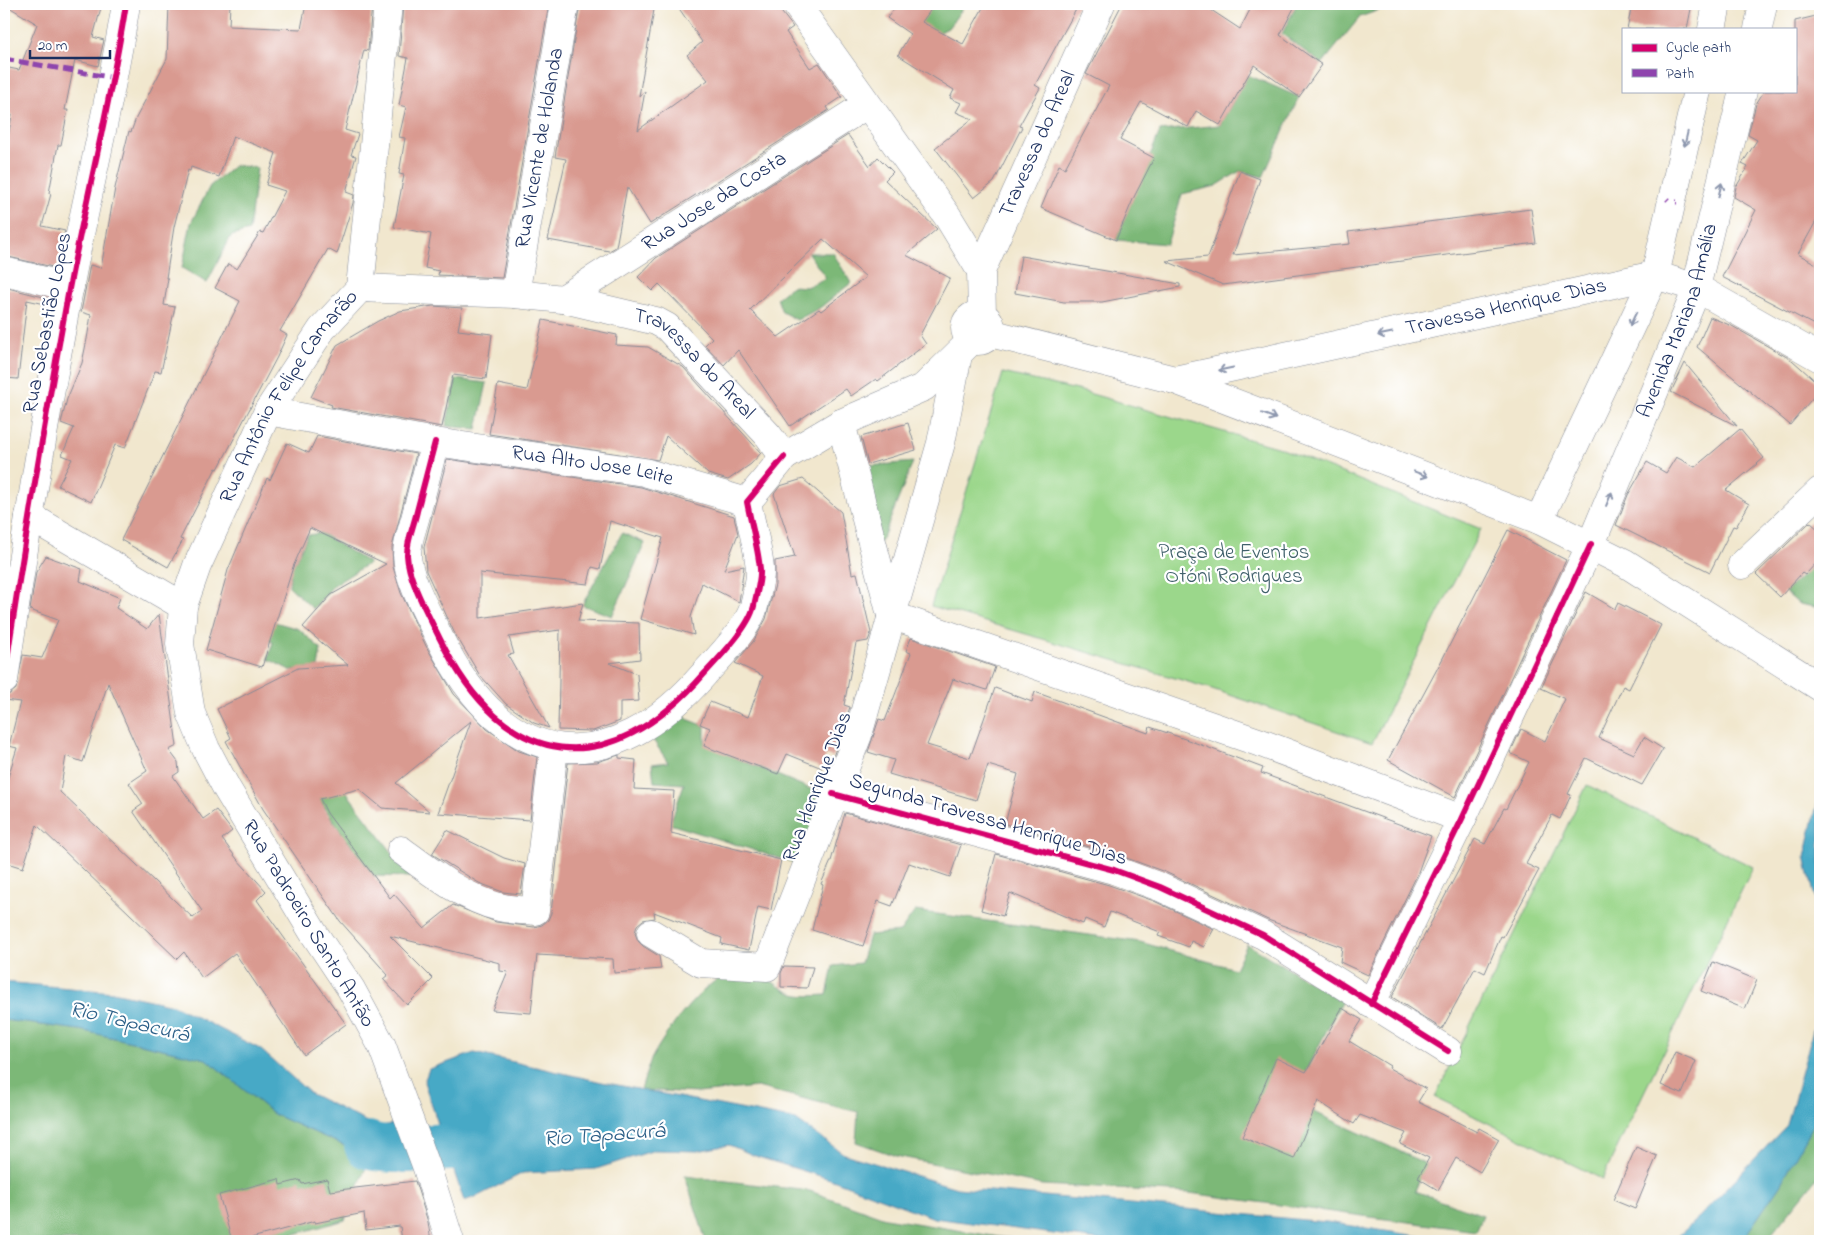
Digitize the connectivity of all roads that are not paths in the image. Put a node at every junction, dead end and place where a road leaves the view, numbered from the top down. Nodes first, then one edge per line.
1 (126, 4) edge
2 (388, 4) edge
3 (565, 4) edge
4 (796, 4) edge
5 (1101, 4) edge
6 (1717, 4) edge
7 (1764, 4) edge
8 (1712, 28) edge
9 (1758, 28) edge
10 (1697, 92) edge
11 (1743, 92) edge
12 (866, 105) junction
13 (4, 271) edge
14 (981, 271) junction
15 (1655, 275) junction
16 (70, 287) junction
17 (360, 288) junction
18 (1696, 288) junction
19 (515, 294) junction
20 (563, 299) junction
21 (975, 336) junction
22 (1820, 358) edge
23 (1174, 380) junction
24 (268, 412) junction
25 (841, 423) junction
26 (435, 442) junction
27 (784, 457) junction
28 (1820, 491) edge
29 (747, 502) junction
30 (29, 516) junction
31 (1539, 520) junction
32 (1591, 544) junction
33 (1742, 565) dead end
34 (183, 606) junction
35 (892, 615) junction
36 (6, 648) edge
37 (4, 680) edge
38 (1820, 687) edge
39 (554, 748) junction
40 (834, 794) junction
41 (1462, 819) junction
42 (401, 850) dead end
43 (651, 933) dead end
44 (1371, 1004) junction
45 (1448, 1051) dead end
46 (449, 1238) edge

1 - 16 street, Rua Sebastião Lopes
2 - 17 street, Rua Antônio Felipe Camarão
3 - 19 street, Rua Vicente de Holanda
4 - 12 street
5 - 14 street, Travessa do Areal
6 - 8 street
7 - 9 street
10 -> 15 street, Avenida Mariana Amália
18 -> 11 street, Avenida Mariana Amália
12 - 14 street
12 - 20 street, Rua Jose da Costa
13 - 16 street
14 - 21 street, Travessa do Areal
15 - 18 street, Travessa Henrique Dias
15 -> 23 street, Travessa Henrique Dias
15 -> 31 street, Avenida Mariana Amália
16 - 30 street, Rua Sebastião Lopes
17 - 19 street, Travessa do Areal
17 - 24 street, Rua Antônio Felipe Camarão
18 - 22 street, Travessa Henrique Dias
32 -> 18 street, Avenida Mariana Amália
19 - 20 street, Travessa do Areal
20 - 27 street, Travessa do Areal
21 - 23 street, Travessa Henrique Dias
21 - 25 street
21 - 35 street, Rua Henrique Dias
23 -> 31 street, Travessa Henrique Dias
24 - 26 street, Rua Alto Jose Leite
24 - 34 street, Rua Antônio Felipe Camarão
25 - 27 street
25 - 35 street
26 - 29 street, Rua Alto Jose Leite
26 - 39 street
27 - 29 street
28 - 33 street
29 - 39 street
30 - 34 street
30 - 36 street, Rua Sebastião Lopes
31 - 32 street, Travessa Henrique Dias
32 - 38 street, Travessa Henrique Dias
32 - 41 street, Avenida Mariana Amália
34 - 46 street, Rua Padroeiro Santo Antão
35 - 40 street, Rua Henrique Dias
35 - 41 street
36 - 37 street, Rua Sebastião Lopes
39 - 42 street
40 - 43 street, Rua Henrique Dias
40 - 44 street, Segunda Travessa Henrique Dias
41 - 44 street, Avenida Mariana Amália
44 - 45 street, Segunda Travessa Henrique Dias

